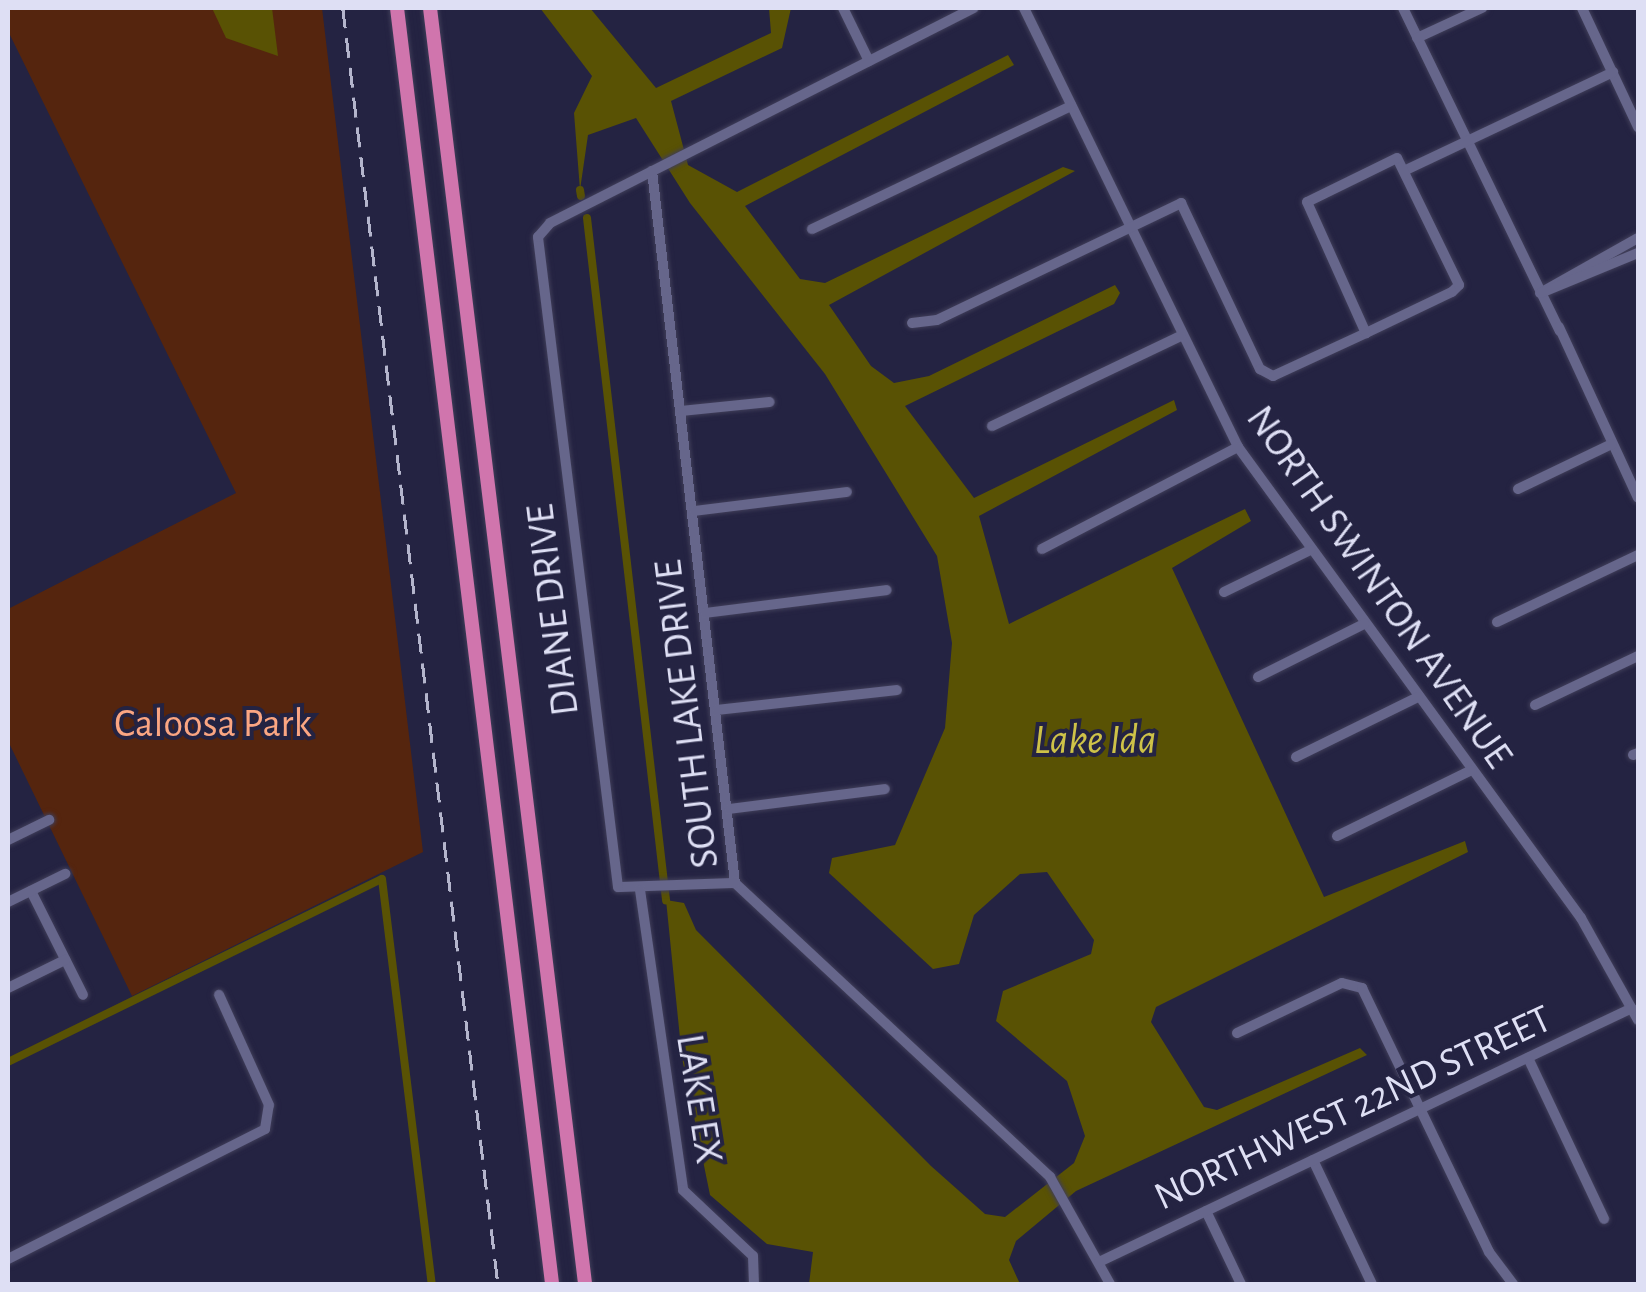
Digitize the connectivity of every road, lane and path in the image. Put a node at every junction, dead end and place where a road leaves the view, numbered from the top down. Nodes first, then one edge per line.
1 (397, 8) edge
2 (430, 8) edge
3 (844, 8) edge
4 (973, 8) edge
5 (1024, 8) edge
6 (1403, 8) edge
7 (1482, 8) edge
8 (1582, 8) edge
9 (952, 12) edge
10 (1418, 38) junction
11 (869, 61) junction
12 (1613, 72) junction
13 (1071, 106) junction
14 (1638, 127) edge
15 (1467, 141) junction
16 (658, 168) junction
17 (1408, 170) junction
18 (1128, 226) junction
19 (812, 229) dead end
20 (1638, 238) edge
21 (1638, 253) edge
22 (1540, 293) junction
23 (912, 323) dead end
24 (1366, 333) junction
25 (1181, 336) junction
26 (770, 402) dead end
27 (681, 411) junction
28 (992, 426) dead end
29 (1612, 444) junction
30 (1238, 448) junction
31 (1634, 476) edge
32 (1518, 490) dead end
33 (846, 492) dead end
34 (1638, 498) edge
35 (694, 511) junction
36 (1042, 549) dead end
37 (1310, 550) junction
38 (1638, 555) edge
39 (887, 590) dead end
40 (1224, 592) dead end
41 (705, 613) junction
42 (1497, 622) dead end
43 (1364, 624) junction
44 (1638, 656) edge
45 (1258, 677) dead end
46 (897, 690) dead end
47 (1418, 697) junction
48 (1534, 705) dead end
49 (717, 710) junction
50 (1296, 757) dead end
51 (1472, 770) junction
52 (885, 790) dead end
53 (729, 809) junction
54 (49, 820) dead end
55 (1337, 836) dead end
56 (8, 840) edge
57 (65, 874) dead end
58 (735, 882) junction
59 (31, 890) junction
60 (640, 890) junction
61 (8, 902) edge
62 (66, 960) junction
63 (8, 988) edge
64 (83, 995) dead end
65 (219, 995) dead end
66 (1632, 1008) junction
67 (1638, 1020) edge
68 (1237, 1032) dead end
69 (1528, 1058) junction
70 (1420, 1109) junction
71 (1313, 1160) junction
72 (1206, 1210) junction
73 (1604, 1219) dead end
74 (8, 1259) edge
75 (1099, 1262) junction
76 (552, 1284) edge
77 (585, 1284) edge
78 (754, 1284) edge
79 (1110, 1284) edge
80 (1241, 1284) edge
81 (1372, 1284) edge
82 (1513, 1284) edge

1 - 76 highway
2 - 77 highway
3 - 11 street
4 - 9 street
5 - 13 street, NORTH SWINTON AVENUE
6 - 10 street
7 - 10 street
8 - 12 street
9 - 11 street
10 - 15 street
11 - 16 street
12 - 14 street
12 - 15 street
13 - 18 street, NORTH SWINTON AVENUE
13 - 19 street
15 - 17 street
15 - 22 street
16 - 27 street, SOUTH LAKE DRIVE
16 - 60 street, DIANE DRIVE
17 - 24 street
17 - 24 street
18 - 23 street
18 - 24 street
18 - 25 street, NORTH SWINTON AVENUE
20 - 22 street
21 - 22 street
22 - 29 street
25 - 28 street
25 - 30 street, NORTH SWINTON AVENUE
26 - 27 street
27 - 35 street, SOUTH LAKE DRIVE
29 - 31 street
29 - 32 street
30 - 36 street
30 - 37 street, NORTH SWINTON AVENUE
31 - 34 street
33 - 35 street
35 - 41 street, SOUTH LAKE DRIVE
37 - 40 street
37 - 43 street, NORTH SWINTON AVENUE
38 - 42 street
39 - 41 street
41 - 49 street, SOUTH LAKE DRIVE
43 - 45 street
43 - 47 street, NORTH SWINTON AVENUE
44 - 48 street
46 - 49 street
47 - 50 street
47 - 51 street, NORTH SWINTON AVENUE
49 - 53 street, SOUTH LAKE DRIVE
51 - 55 street
51 - 66 street, NORTH SWINTON AVENUE
52 - 53 street
53 - 58 street, SOUTH LAKE DRIVE
54 - 56 street
57 - 59 street
58 - 60 street
58 - 75 street, SOUTH LAKE DRIVE
59 - 61 street
59 - 62 street
60 - 78 street, LAKE EX
62 - 63 street
62 - 64 street
65 - 74 street
66 - 67 street, NORTH SWINTON AVENUE
66 - 69 street, NORTHWEST 22ND STREET
68 - 70 street
69 - 70 street, NORTHWEST 22ND STREET
69 - 73 street
70 - 71 street, NORTHWEST 22ND STREET
70 - 82 street
71 - 72 street, NORTHWEST 22ND STREET
71 - 81 street
72 - 75 street, NORTHWEST 22ND STREET
72 - 80 street
75 - 79 street, SOUTH LAKE DRIVE

